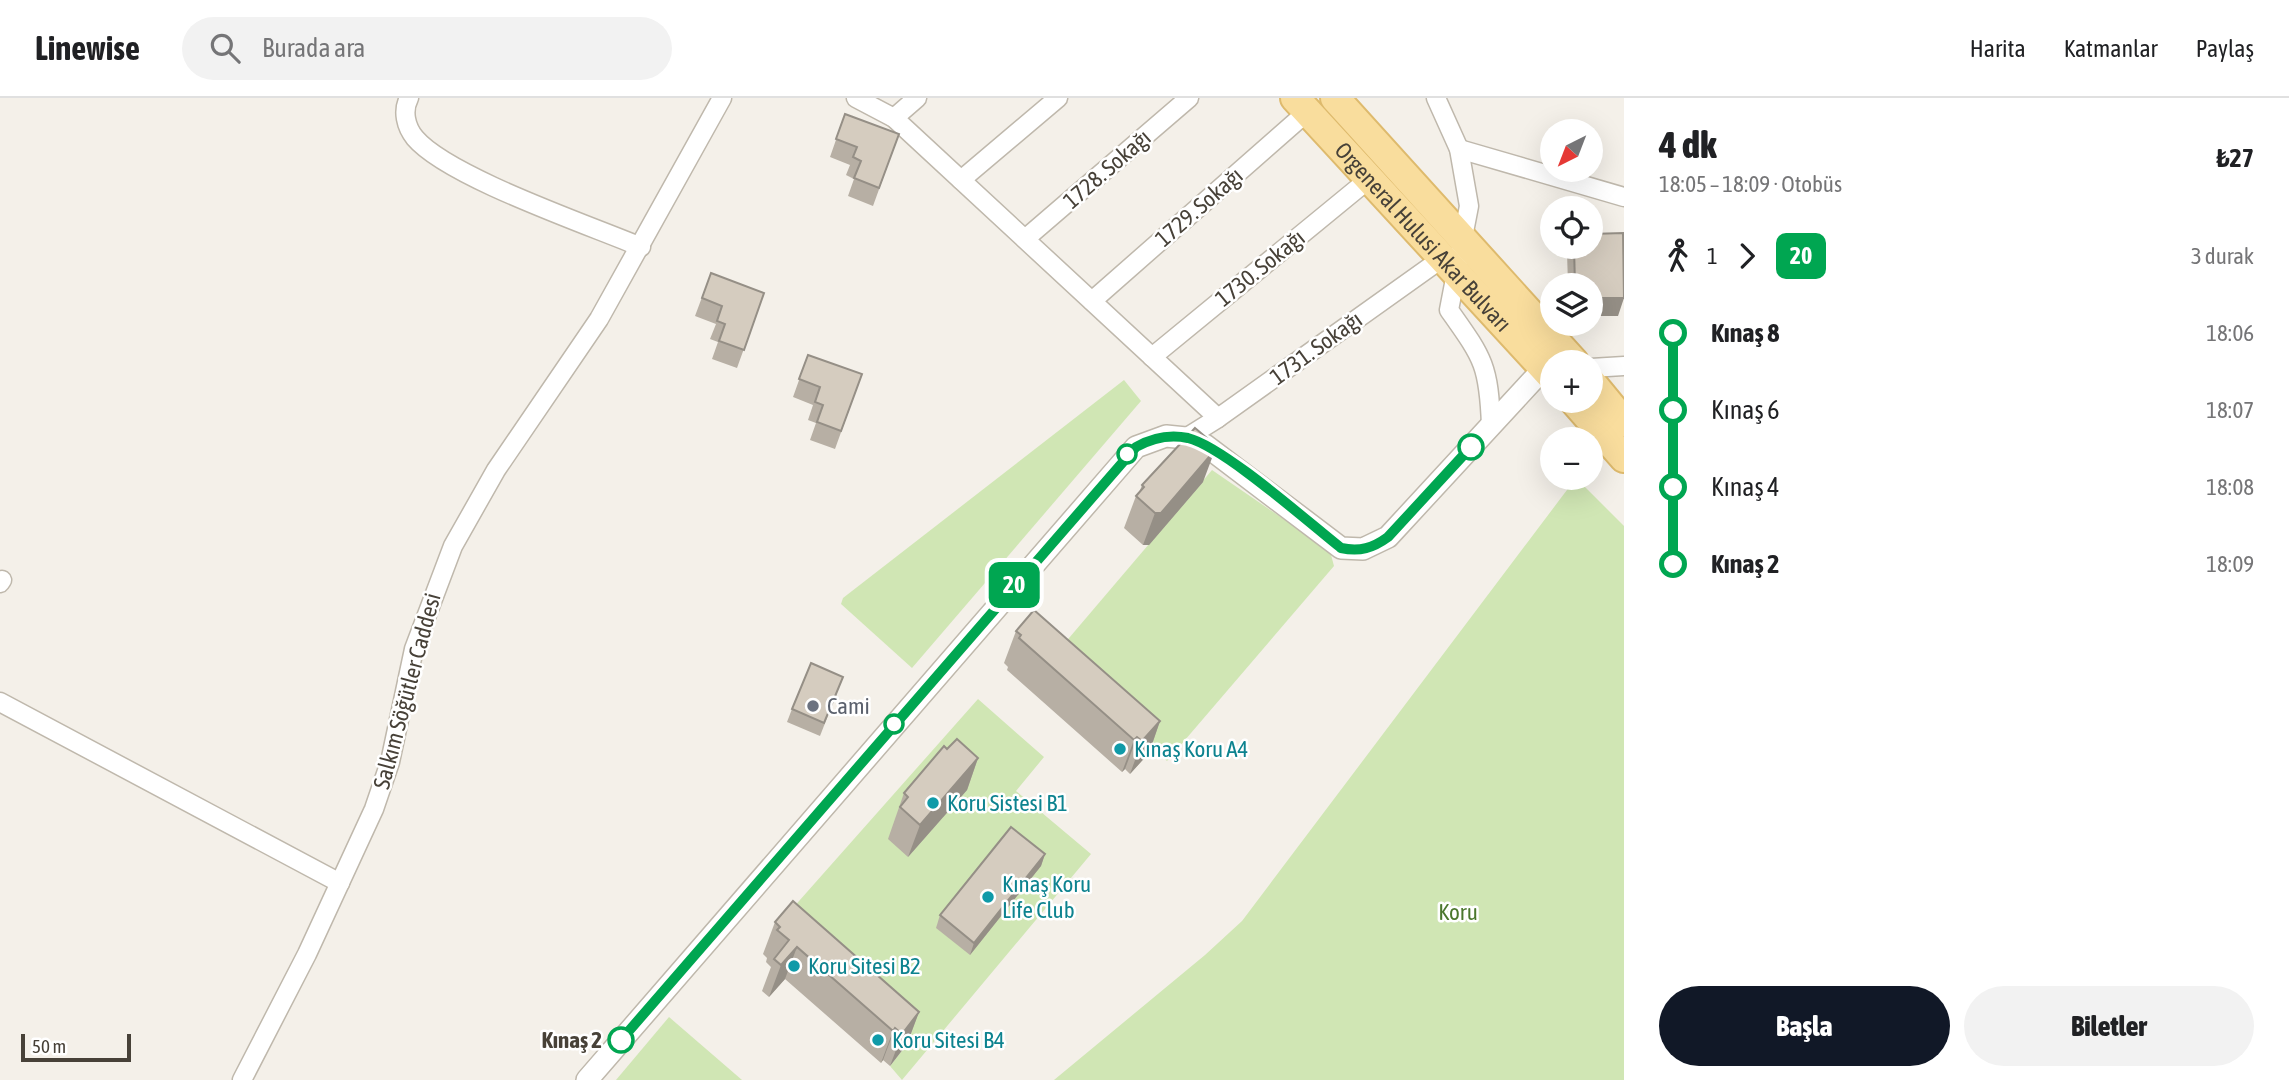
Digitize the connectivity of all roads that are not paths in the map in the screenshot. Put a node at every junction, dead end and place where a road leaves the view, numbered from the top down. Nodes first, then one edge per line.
1 (410, 98) edge
2 (856, 98) edge
3 (918, 98) edge
4 (1058, 98) edge
5 (1189, 98) edge
6 (1335, 98) edge
7 (1436, 98) edge
8 (718, 99) edge
9 (1301, 105) edge
10 (894, 118) junction
11 (1459, 149) junction
12 (1369, 179) junction
13 (961, 180) junction
14 (1624, 197) edge
15 (1025, 239) junction
16 (641, 247) junction
17 (1454, 254) junction
18 (1092, 301) junction
19 (1561, 350) edge
20 (1152, 357) junction
21 (1540, 362) edge
22 (1624, 366) edge
23 (1603, 367) edge
24 (1540, 380) edge
25 (1603, 397) edge
26 (1585, 413) edge
27 (1218, 418) junction
28 (1624, 422) edge
29 (1491, 426) junction
30 (1186, 438) junction
31 (1624, 458) edge
32 (0, 702) edge
33 (340, 883) junction
34 (242, 1080) edge
35 (587, 1080) edge

1 - 16 street
2 - 10 street
3 - 10 street
4 - 13 street
5 - 15 street, 1728. Sokağı
6 - 17 main road, Orgeneral Hulusi Akar Bulvarı
7 - 11 street
8 - 16 street, Salkım Söğütler Caddesi
9 - 12 main road, Orgeneral Hulusi Akar Bulvarı
9 - 18 street, 1729. Sokağı
10 - 13 street
11 - 14 street
11 - 17 street
12 - 17 main road, Orgeneral Hulusi Akar Bulvarı
12 - 20 street, 1730. Sokağı
13 - 15 street
15 - 18 street
16 - 33 street, Salkım Söğütler Caddesi
17 - 19 main road, Orgeneral Hulusi Akar Bulvarı
17 - 21 main road, Orgeneral Hulusi Akar Bulvarı
17 - 27 street, 1731. Sokağı
17 - 29 street
18 - 20 street
20 - 27 street
22 - 23 street
24 - 29 street
25 - 28 main road
26 - 31 main road
27 - 30 street, 1731. Sokağı
29 - 30 street
30 - 35 street
32 - 33 street
33 - 34 street, Salkım Söğütler Caddesi

